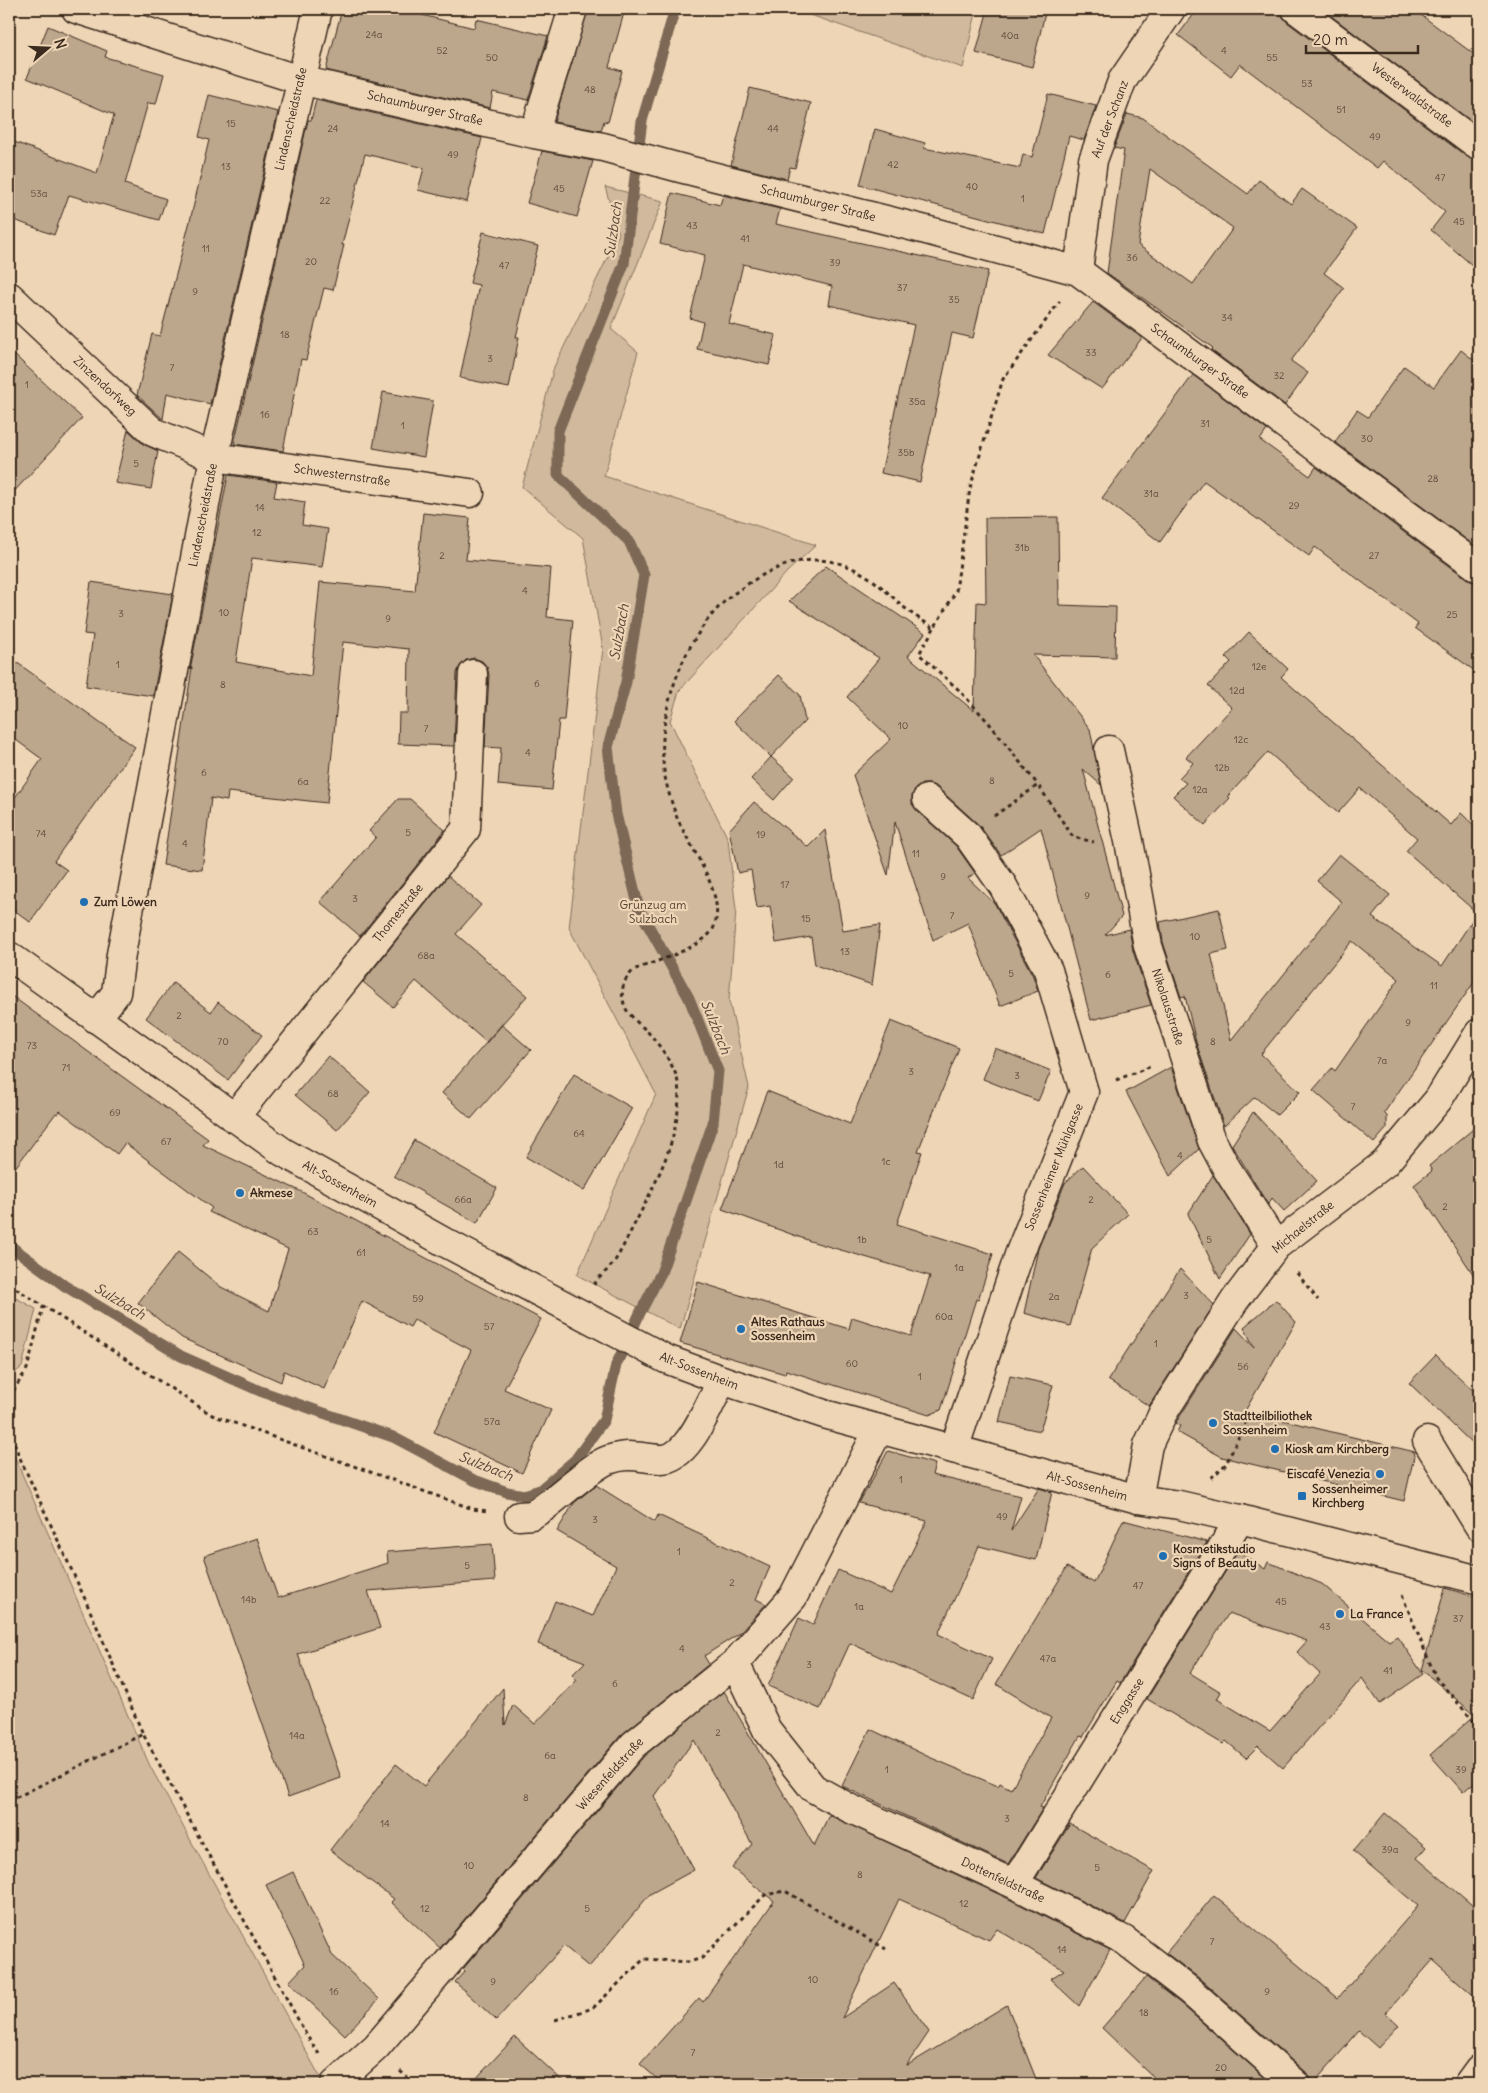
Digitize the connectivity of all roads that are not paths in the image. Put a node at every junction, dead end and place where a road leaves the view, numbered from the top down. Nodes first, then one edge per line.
1 (76, 9) edge
2 (318, 9) edge
3 (573, 9) edge
4 (1171, 9) edge
5 (1296, 9) edge
6 (300, 80) junction
7 (534, 134) junction
8 (1479, 146) edge
9 (1078, 271) junction
10 (9, 296) edge
11 (214, 457) junction
12 (470, 493) dead end
13 (1479, 568) edge
14 (473, 674) dead end
15 (1109, 750) dead end
16 (926, 799) dead end
17 (9, 956) edge
18 (96, 1019) junction
19 (1475, 1048) edge
20 (234, 1118) junction
21 (1276, 1246) junction
22 (722, 1380) junction
23 (879, 1429) junction
24 (1427, 1441) dead end
25 (954, 1449) junction
26 (1138, 1500) junction
27 (519, 1516) road end
28 (1240, 1519) junction
29 (1479, 1526) edge
30 (1479, 1580) edge
31 (735, 1663) junction
32 (1014, 1884) junction
33 (1479, 2069) edge
34 (337, 2082) edge
35 (1295, 2084) edge
36 (1468, 2084) edge

1 - 6 street, Schaumburger Straße
2 - 6 street, Lindenscheidstraße
3 - 7 street
4 - 9 street, Auf der Schanz
5 - 8 street, Westerwaldstraße
6 - 7 street, Schaumburger Straße
6 - 11 street, Lindenscheidstraße
7 - 9 street, Schaumburger Straße
9 - 13 street, Schaumburger Straße
10 - 11 street, Zinzendorfweg
11 - 12 street, Schwesternstraße
11 - 18 street, Lindenscheidstraße
14 - 20 street, Thomestraße
15 - 21 street, Nikolausstraße
16 - 25 street, Sossenheimer Mühlgasse
17 - 18 street, Alt-Sossenheim
18 - 20 street, Alt-Sossenheim
19 - 21 street, Michaelstraße
20 - 22 street, Alt-Sossenheim
21 - 26 street, Michaelstraße
22 - 23 street, Alt-Sossenheim
22 - 27 street
23 - 25 street, Alt-Sossenheim
23 - 31 street, Wiesenfeldstraße
24 - 29 street
25 - 26 street, Alt-Sossenheim
26 - 28 street, Alt-Sossenheim
28 - 30 street, Alt-Sossenheim
28 - 32 street, Enggasse
31 - 32 street, Dottenfeldstraße
31 - 34 street, Wiesenfeldstraße
32 - 35 street, Dottenfeldstraße
33 - 36 street

